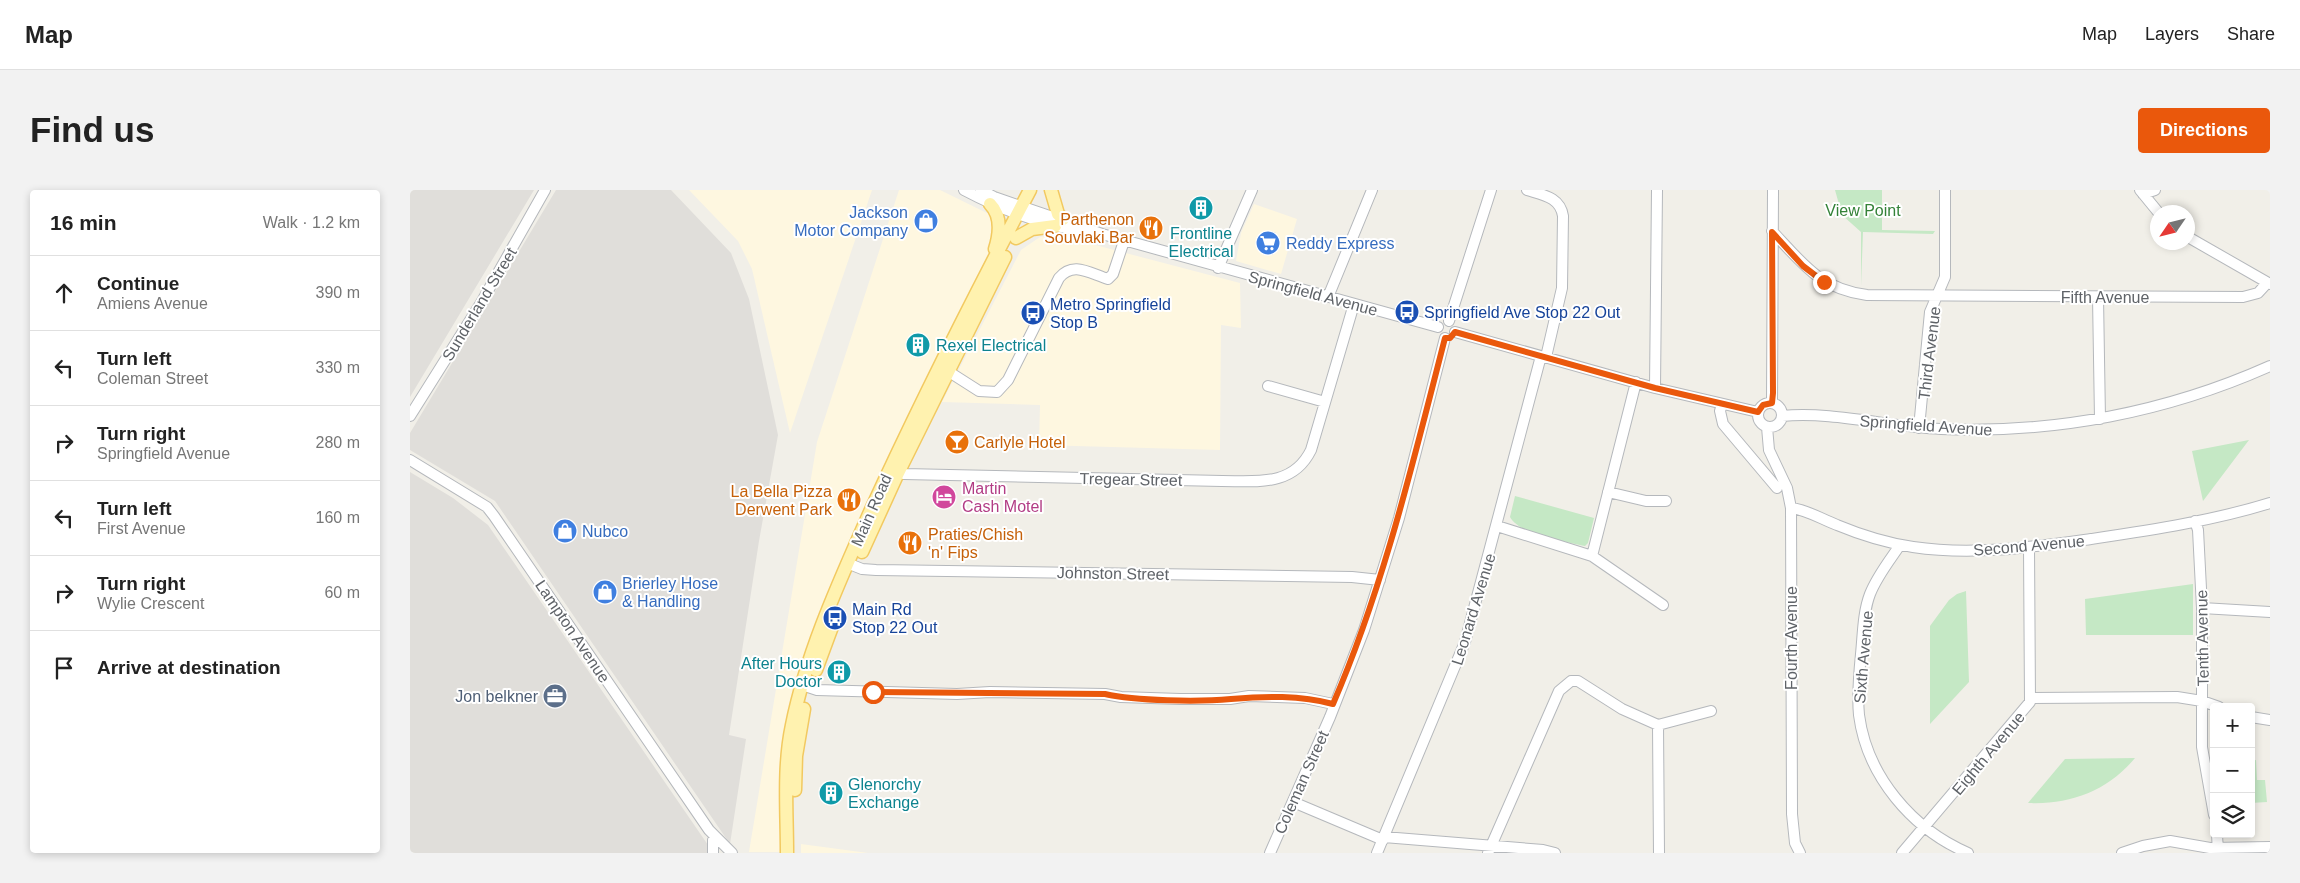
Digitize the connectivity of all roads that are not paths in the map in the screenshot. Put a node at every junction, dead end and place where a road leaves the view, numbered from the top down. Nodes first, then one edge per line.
1 (545, 190) edge
2 (964, 190) edge
3 (981, 190) edge
4 (1030, 190) edge
5 (1038, 190) edge
6 (1051, 190) edge
7 (1252, 190) edge
8 (1372, 190) edge
9 (1491, 190) edge
10 (1527, 190) edge
11 (1657, 190) edge
12 (1773, 190) edge
13 (1944, 190) edge
14 (2155, 190) edge
15 (2142, 192) edge
16 (990, 204) junction
17 (2152, 205) edge
18 (1024, 211) junction
19 (1059, 222) junction
20 (1772, 232) junction
21 (1016, 238) junction
22 (1124, 241) junction
23 (2195, 241) edge
24 (1218, 268) junction
25 (986, 275) junction
26 (2268, 283) edge
27 (1938, 294) junction
28 (1328, 297) junction
29 (2098, 297) junction
30 (1354, 304) junction
31 (1449, 321) junction
32 (1438, 327) junction
33 (1455, 332) junction
34 (1445, 338) junction
35 (1544, 356) junction
36 (2270, 366) edge
37 (944, 369) junction
38 (1636, 382) junction
39 (1268, 386) dead end
40 (1655, 388) junction
41 (1325, 402) junction
42 (1772, 403) junction
43 (1722, 404) junction
44 (1758, 412) junction
45 (410, 416) edge
46 (1782, 416) junction
47 (2100, 419) junction
48 (1767, 427) junction
49 (1919, 428) junction
50 (410, 460) edge
51 (894, 471) junction
52 (1777, 488) dead end
53 (1608, 492) junction
54 (1666, 501) dead end
55 (2270, 503) edge
56 (1791, 508) junction
57 (2195, 521) junction
58 (1497, 526) junction
59 (1900, 545) junction
60 (2029, 548) junction
61 (1592, 556) junction
62 (851, 565) junction
63 (1380, 580) junction
64 (1663, 605) dead end
65 (2202, 608) junction
66 (2270, 612) edge
67 (806, 687) junction
68 (2031, 698) junction
69 (2202, 701) junction
70 (1333, 704) junction
71 (2210, 704) edge
72 (1711, 711) dead end
73 (2255, 718) edge
74 (2270, 720) edge
75 (1658, 725) junction
76 (2210, 795) edge
77 (1293, 802) junction
78 (1924, 828) junction
79 (709, 830) junction
80 (1383, 838) junction
81 (713, 840) junction
82 (2270, 847) edge
83 (1490, 850) edge
84 (2218, 850) edge
85 (713, 853) edge
86 (728, 853) edge
87 (787, 853) edge
88 (794, 853) edge
89 (1270, 853) edge
90 (1377, 853) edge
91 (1555, 853) edge
92 (1659, 853) edge
93 (1800, 853) edge
94 (1902, 853) edge
95 (1968, 853) edge
96 (2122, 853) edge

1 - 45 street, Sunderland Street
2 - 16 street
3 - 18 street
4 - 18 main road, Main Road
5 - 18 main road, Main Road
6 - 19 main road
7 - 24 street
8 - 28 street
9 - 31 street
10 - 35 street, Leonard Avenue
11 - 40 street
12 - 20 street
13 - 27 street, Third Avenue
14 - 15 street
15 - 17 street
16 - 18 street
16 - 25 main road
18 - 19 street, Springfield Avenue
18 - 21 main road, Main Road
18 - 25 main road, Main Road
19 - 21 main road
19 - 22 street, Springfield Avenue
20 - 27 street, Fifth Avenue
20 - 42 street
21 - 37 main road, Main Road
22 - 24 street, Springfield Avenue
22 - 37 street
23 - 26 street
24 - 28 street, Springfield Avenue
25 - 37 main road, Main Road
26 - 29 street, Fifth Avenue
27 - 29 street, Fifth Avenue
27 - 49 street, Third Avenue
28 - 30 street, Springfield Avenue
29 - 47 street
30 - 32 street, Springfield Avenue
30 - 41 street, Tregear Street
31 - 32 street
31 - 33 street
32 - 34 street
33 - 34 street
33 - 35 street
34 - 63 street, Coleman Street
35 - 38 street
35 - 58 street, Leonard Avenue
36 - 47 street, Springfield Avenue
37 - 51 main road, Main Road
38 - 40 street
38 - 53 street
39 - 41 street
40 - 43 street
41 - 51 street, Tregear Street
42 - 44 street
42 - 46 street
43 - 44 street
43 - 52 street
44 - 48 street
46 - 48 street
46 - 49 street, Springfield Avenue
47 - 49 street, Springfield Avenue
48 - 56 street, Fourth Avenue
50 - 79 street, Lampton Avenue
51 - 62 main road, Main Road
53 - 54 street
53 - 61 street
55 - 57 street, Second Avenue
56 - 59 street, Second Avenue
56 - 93 street, Fourth Avenue
57 - 60 street, Second Avenue
57 - 65 street, Tenth Avenue
58 - 61 street
58 - 80 street, Leonard Avenue
59 - 60 street, Second Avenue
59 - 78 street, Sixth Avenue
60 - 68 street, Eighth Avenue
61 - 64 street
62 - 63 street, Johnston Street
62 - 67 main road, Main Road
63 - 70 street, Coleman Street
65 - 66 street
65 - 69 street, Tenth Avenue
67 - 70 street
67 - 87 main road, Main Road
67 - 88 main road, Main Road
68 - 69 street
68 - 78 street, Eighth Avenue
69 - 71 street
69 - 76 street, Tenth Avenue
70 - 77 street, Coleman Street
72 - 75 street
73 - 74 street
75 - 83 street
75 - 92 street
77 - 80 street
77 - 89 street, Coleman Street
78 - 94 street, Eighth Avenue
78 - 95 street, Sixth Avenue
79 - 81 street, Lampton Avenue
79 - 86 street, Lampton Avenue
80 - 83 street
80 - 90 street, Leonard Avenue
81 - 85 street
81 - 86 street, Lampton Avenue
82 - 84 street
83 - 91 street
84 - 96 street

